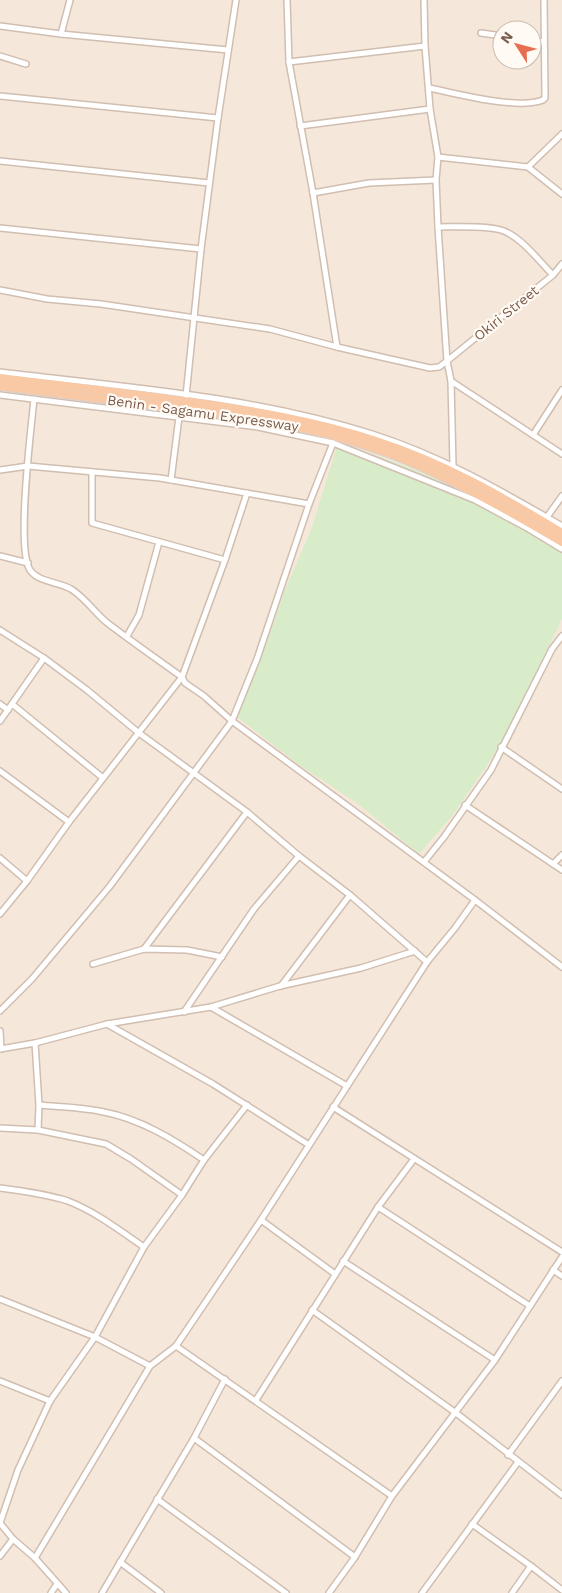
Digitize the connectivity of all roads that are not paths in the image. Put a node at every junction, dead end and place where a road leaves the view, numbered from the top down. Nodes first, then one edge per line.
1 (70, 0) edge
2 (236, 0) edge
3 (287, 0) edge
4 (424, 0) edge
5 (544, 0) edge
6 (0, 26) edge
7 (481, 33) dead end
8 (61, 34) junction
9 (492, 35) edge
10 (543, 42) joint
11 (425, 46) junction
12 (228, 50) junction
13 (0, 56) edge
14 (289, 62) junction
15 (26, 64) dead end
16 (430, 88) junction
17 (0, 96) edge
18 (430, 109) junction
19 (218, 118) junction
20 (300, 126) junction
21 (562, 134) edge
22 (438, 157) junction
23 (0, 160) edge
24 (528, 167) junction
25 (436, 180) junction
26 (209, 182) junction
27 (313, 193) junction
28 (562, 194) edge
29 (438, 227) junction
30 (0, 228) edge
31 (201, 249) junction
32 (562, 264) edge
33 (553, 275) junction
34 (0, 290) edge
35 (194, 317) junction
36 (337, 347) junction
37 (447, 361) junction
38 (0, 372) edge
39 (0, 378) edge
40 (451, 381) junction
41 (0, 386) edge
42 (562, 390) edge
43 (0, 395) edge
44 (186, 398) junction
45 (34, 399) junction
46 (248, 414) junction
47 (179, 417) junction
48 (534, 434) junction
49 (334, 442) junction
50 (562, 454) edge
51 (28, 466) junction
52 (453, 466) junction
53 (0, 470) edge
54 (92, 472) junction
55 (172, 480) junction
56 (247, 493) junction
57 (562, 496) edge
58 (309, 504) junction
59 (547, 517) junction
60 (562, 526) edge
61 (562, 533) edge
62 (160, 542) junction
63 (562, 542) edge
64 (562, 549) edge
65 (0, 556) edge
66 (225, 560) junction
67 (28, 563) junction
68 (0, 630) edge
69 (126, 636) junction
70 (562, 636) edge
71 (44, 658) junction
72 (182, 677) junction
73 (0, 704) edge
74 (12, 704) junction
75 (8, 710) junction
76 (0, 721) edge
77 (232, 721) junction
78 (139, 732) junction
79 (502, 747) junction
80 (0, 771) edge
81 (193, 772) junction
82 (103, 778) junction
83 (562, 789) edge
84 (465, 805) junction
85 (247, 812) junction
86 (70, 822) junction
87 (562, 855) edge
88 (299, 856) junction
89 (0, 858) edge
90 (424, 862) junction
91 (553, 864) junction
92 (562, 870) edge
93 (27, 881) junction
94 (350, 895) junction
95 (475, 900) junction
96 (0, 914) edge
97 (144, 950) junction
98 (415, 951) junction
99 (222, 957) junction
100 (427, 962) junction
101 (93, 964) dead end
102 (562, 967) edge
103 (280, 986) junction
104 (211, 1007) junction
105 (0, 1011) edge
106 (184, 1012) junction
107 (107, 1024) junction
108 (0, 1031) edge
109 (35, 1043) junction
110 (1, 1049) edge
111 (347, 1086) junction
112 (39, 1104) junction
113 (247, 1105) junction
114 (333, 1107) junction
115 (0, 1128) edge
116 (38, 1130) junction
117 (309, 1145) junction
118 (414, 1159) junction
119 (204, 1160) junction
120 (0, 1188) edge
121 (182, 1195) junction
122 (378, 1207) junction
123 (261, 1220) junction
124 (144, 1247) junction
125 (562, 1252) edge
126 (562, 1257) edge
127 (343, 1261) junction
128 (553, 1270) junction
129 (335, 1274) junction
130 (562, 1276) edge
131 (0, 1299) edge
132 (530, 1306) junction
133 (312, 1310) junction
134 (95, 1338) junction
135 (176, 1346) junction
136 (495, 1360) junction
137 (150, 1366) junction
138 (225, 1379) junction
139 (0, 1381) edge
140 (562, 1381) edge
141 (256, 1400) junction
142 (50, 1401) junction
143 (456, 1413) junction
144 (194, 1438) junction
145 (508, 1454) junction
146 (518, 1462) junction
147 (392, 1496) junction
148 (562, 1496) edge
149 (157, 1499) junction
150 (472, 1524) junction
151 (13, 1539) junction
152 (0, 1556) edge
153 (355, 1557) junction
154 (35, 1558) junction
155 (120, 1562) junction
156 (531, 1566) junction
157 (57, 1584) junction
158 (562, 1590) edge
159 (50, 1593) edge
160 (66, 1593) edge
161 (102, 1593) edge
162 (161, 1593) edge
163 (286, 1593) edge
164 (329, 1593) edge
165 (422, 1593) edge
166 (512, 1593) edge

1 - 8 street
2 - 12 street
3 - 14 street
4 - 11 street
5 - 10 street
6 - 8 street
7 - 9 street
8 - 12 street
10 - 16 street
11 - 14 street
11 - 16 street
12 - 19 street
13 - 15 street
14 - 20 street
16 - 18 street
17 - 19 street
18 - 20 street
18 - 22 street
19 - 26 street
20 - 27 street
21 - 24 street
22 - 24 street
22 - 25 street
23 - 26 street
24 - 28 street
25 - 27 street
25 - 29 street
26 - 31 street
27 - 36 street
29 - 33 street
29 - 37 street
30 - 31 street
31 - 35 street
32 - 33 street, Okiri Street
33 - 37 street, Okiri Street
34 - 35 street
35 - 36 street
35 - 44 street
36 - 37 street
37 - 40 street
38 - 44 street
39 - 44 highway
40 - 48 street
40 - 52 street
41 - 46 highway, Benin - Sagamu Expressway
42 - 48 street
43 - 45 street
44 - 46 highway
44 - 52 street
45 - 47 street
45 - 51 street
46 - 61 highway
46 - 63 highway, Benin - Sagamu Expressway
47 - 49 street
47 - 55 street
48 - 50 street
49 - 58 street
49 - 64 street
51 - 53 street
51 - 54 street
51 - 67 street
52 - 59 street
54 - 55 street
54 - 62 street
55 - 56 street
56 - 58 street
56 - 66 street
57 - 59 street
58 - 77 street
59 - 60 street
62 - 66 street
62 - 69 street
65 - 67 street
66 - 72 street
67 - 69 street
68 - 71 street
69 - 72 street
70 - 79 street
71 - 74 street
71 - 78 street
72 - 77 street
72 - 78 street
73 - 75 street
74 - 75 street
74 - 82 street
75 - 76 street
77 - 81 street
77 - 90 street
78 - 81 street
78 - 82 street
79 - 83 street
79 - 84 street
80 - 86 street
81 - 85 street
81 - 105 street
82 - 86 street
84 - 90 street
84 - 91 street
85 - 88 street
85 - 97 street
86 - 93 street
87 - 91 street
88 - 94 street
88 - 99 street
89 - 93 street
90 - 95 street
91 - 92 street
93 - 96 street
94 - 98 street
94 - 103 street
95 - 100 street
95 - 102 street
97 - 99 street
97 - 101 street
98 - 100 street
98 - 103 street
99 - 106 street
100 - 111 street
103 - 104 street
104 - 106 street
104 - 111 street
106 - 107 street
107 - 109 street
107 - 113 street
108 - 110 street
109 - 110 street
109 - 112 street
111 - 114 street
112 - 116 street
112 - 119 street
113 - 117 street
113 - 119 street
114 - 117 street
114 - 118 street
115 - 116 street
116 - 121 street
117 - 123 street
118 - 122 street
118 - 125 street
119 - 121 street
120 - 124 street
121 - 124 street
122 - 127 street
122 - 132 street
123 - 129 street
123 - 135 street
124 - 134 street
126 - 128 street
127 - 129 street
127 - 136 street
128 - 130 street
128 - 132 street
129 - 133 street
131 - 134 street
132 - 136 street
133 - 141 street
133 - 143 street
134 - 137 street
134 - 142 street
135 - 137 street
135 - 138 street
136 - 143 street
137 - 154 street
138 - 141 street
138 - 144 street
139 - 142 street
140 - 145 street
141 - 147 street
142 - 151 street
143 - 145 street
143 - 147 street
144 - 149 street
144 - 153 street
145 - 146 street
146 - 148 street
146 - 150 street
147 - 153 street
149 - 155 street
149 - 163 street
150 - 156 street
150 - 165 street
151 - 152 street
151 - 154 street
153 - 164 street
154 - 157 street
155 - 161 street
155 - 162 street
156 - 158 street
156 - 166 street
157 - 159 street
157 - 160 street

